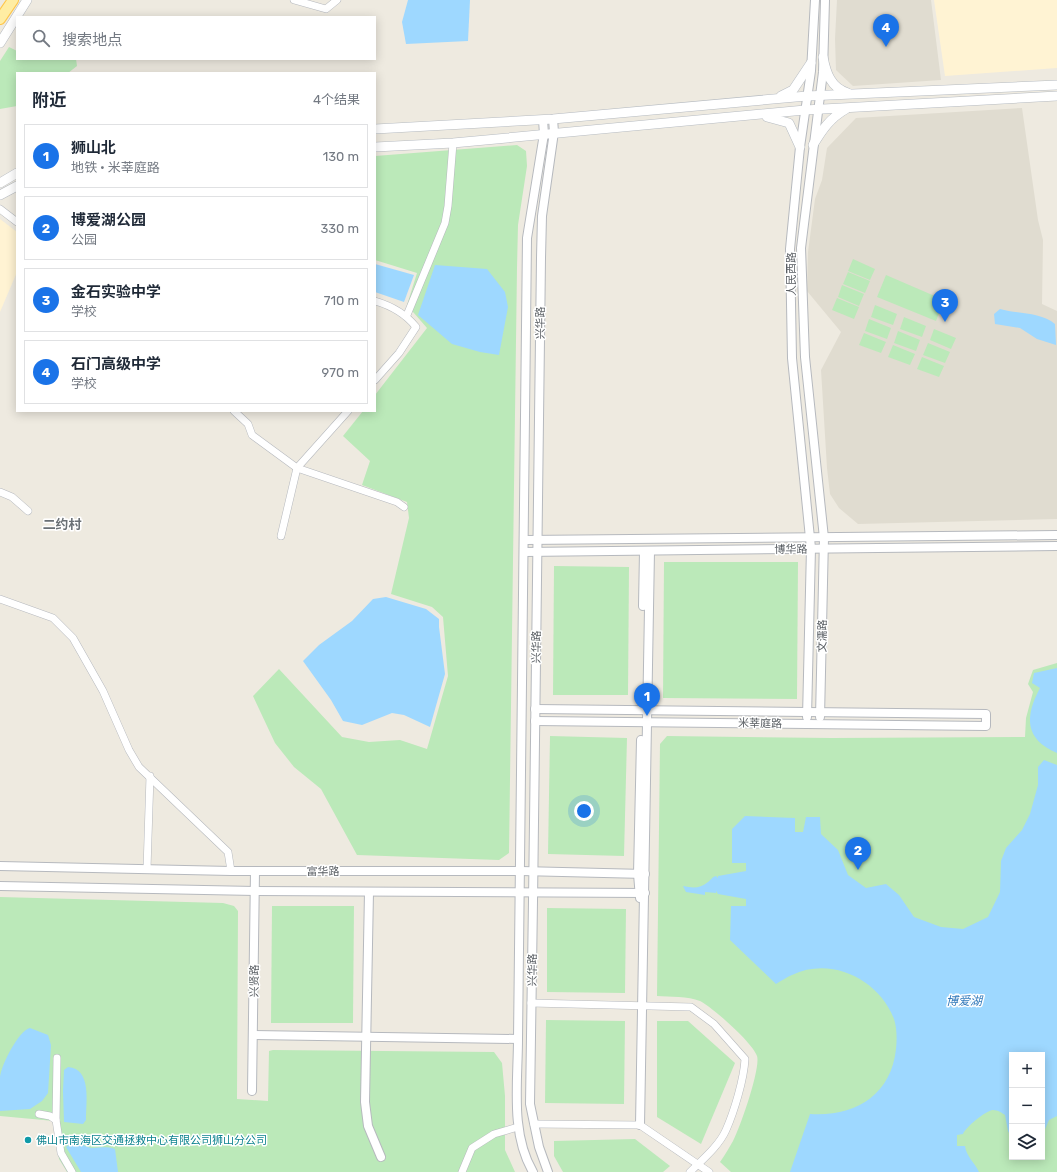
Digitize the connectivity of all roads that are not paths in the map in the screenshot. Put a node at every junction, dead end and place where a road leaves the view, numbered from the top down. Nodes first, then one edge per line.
1 (13, 0) edge
2 (27, 0) edge
3 (294, 0) edge
4 (337, 0) edge
5 (815, 0) edge
6 (825, 0) edge
7 (17, 16) edge
8 (16, 18) edge
9 (0, 19) edge
10 (0, 43) edge
11 (823, 57) junction
12 (811, 63) junction
13 (1057, 85) edge
14 (851, 94) junction
15 (820, 95) junction
16 (807, 96) junction
17 (1057, 96) edge
18 (776, 99) junction
19 (848, 107) junction
20 (805, 110) junction
21 (818, 110) junction
22 (756, 115) junction
23 (553, 119) junction
24 (543, 120) junction
25 (376, 129) edge
26 (554, 132) junction
27 (544, 134) junction
28 (452, 143) junction
29 (813, 145) junction
30 (376, 147) edge
31 (800, 147) junction
32 (16, 174) edge
33 (0, 183) edge
34 (16, 187) edge
35 (0, 195) edge
36 (0, 209) edge
37 (16, 221) edge
38 (376, 301) edge
39 (407, 315) junction
40 (376, 379) edge
41 (235, 412) edge
42 (347, 412) edge
43 (297, 468) junction
44 (0, 492) edge
45 (404, 507) dead end
46 (28, 511) dead end
47 (1057, 535) edge
48 (281, 536) dead end
49 (811, 538) junction
50 (824, 538) junction
51 (525, 540) junction
52 (539, 540) junction
53 (1057, 546) edge
54 (811, 548) junction
55 (824, 548) junction
56 (646, 551) junction
57 (524, 552) junction
58 (538, 552) junction
59 (0, 599) edge
60 (535, 709) junction
61 (644, 710) junction
62 (807, 712) junction
63 (820, 712) junction
64 (535, 721) junction
65 (644, 722) junction
66 (807, 724) junction
67 (820, 724) junction
68 (150, 776) junction
69 (0, 866) edge
70 (147, 869) junction
71 (231, 871) junction
72 (255, 871) junction
73 (521, 871) junction
74 (533, 871) junction
75 (642, 874) junction
76 (0, 886) edge
77 (255, 891) junction
78 (532, 891) junction
79 (369, 892) junction
80 (520, 892) junction
81 (642, 893) junction
82 (532, 1003) junction
83 (642, 1006) junction
84 (253, 1035) junction
85 (366, 1036) junction
86 (518, 1039) junction
87 (57, 1058) dead end
88 (252, 1091) dead end
89 (39, 1114) dead end
90 (56, 1120) junction
91 (534, 1124) junction
92 (640, 1125) junction
93 (518, 1127) junction
94 (381, 1157) dead end
95 (698, 1164) junction
96 (72, 1172) edge
97 (462, 1172) edge
98 (533, 1172) edge
99 (548, 1172) edge
100 (690, 1172) edge
101 (709, 1172) edge

1 - 9 main road
2 - 7 main road
3 - 4 street
5 - 12 street, 人民西路
6 - 11 street, 文濡路
8 - 10 main road
11 - 14 main road
11 - 15 street, 文濡路
12 - 16 street, 人民西路
12 - 18 main road
13 - 14 main road
14 - 15 main road
15 - 16 main road
15 - 21 street, 文濡路
16 - 18 main road
16 - 20 street, 人民西路
17 - 19 main road
18 - 23 main road
19 - 21 main road
19 - 29 main road
20 - 21 main road
20 - 22 main road
20 - 31 street, 人民西路
21 - 29 street, 文濡路
22 - 26 main road
22 - 31 main road
23 - 24 main road
23 - 26 street, 兴华路
24 - 25 main road
24 - 27 street, 兴华路
26 - 27 main road
26 - 52 street, 兴华路
27 - 28 main road
27 - 51 street, 兴华路
28 - 30 main road
28 - 39 street
29 - 50 street, 文濡路
31 - 49 street, 人民西路
32 - 33 main road
34 - 35 main road
36 - 37 street
38 - 39 street
39 - 40 street
41 - 43 street
42 - 43 street
43 - 45 street
43 - 48 street
44 - 46 street
47 - 50 street, 博华路
49 - 50 street, 博华路
49 - 52 street, 博华路
49 - 54 street, 人民西路
50 - 55 street, 文濡路
51 - 52 street, 博华路
51 - 57 street, 兴华路
52 - 58 street, 兴华路
53 - 55 street, 博华路
54 - 55 street, 博华路
54 - 56 street, 博华路
54 - 62 street, 文濡路
55 - 63 street, 文濡路
56 - 58 street, 博华路
56 - 61 street
57 - 58 street, 博华路
57 - 73 street, 兴华路
58 - 60 street, 兴华路
59 - 68 street
60 - 61 street, 米莘庭路
60 - 64 street, 兴华路
61 - 62 street, 米莘庭路
61 - 65 street
62 - 63 street, 米莘庭路
62 - 66 street, 文濡路
63 - 67 street, 文濡路
63 - 67 street, 米莘庭路
64 - 65 street, 米莘庭路
64 - 74 street, 兴华路
65 - 66 street, 米莘庭路
65 - 75 street
66 - 67 street, 米莘庭路
68 - 70 street
68 - 71 street
69 - 70 street, 富华路
70 - 71 street, 富华路
71 - 72 street, 富华路
72 - 73 street, 富华路
72 - 77 street, 兴贤路
73 - 74 street, 富华路
73 - 80 street, 兴华路
74 - 75 street, 富华路
74 - 78 street, 兴华路
75 - 81 street
76 - 77 street, 富华路
77 - 79 street, 富华路
77 - 84 street, 兴贤路
78 - 80 street, 富华路
78 - 81 street, 富华路
78 - 82 street, 兴华路
79 - 80 street, 富华路
79 - 85 street
80 - 86 street, 兴华路
81 - 83 street
82 - 83 street
82 - 91 street, 兴华路
83 - 92 street
83 - 95 street
84 - 85 street
84 - 88 street, 兴贤路
85 - 86 street
85 - 94 street
86 - 93 street, 兴华路
87 - 90 street
89 - 90 street
90 - 96 street
91 - 92 street
91 - 99 street, 兴华路
92 - 95 street
93 - 97 street
93 - 98 street, 兴华路
95 - 100 street
95 - 101 street

